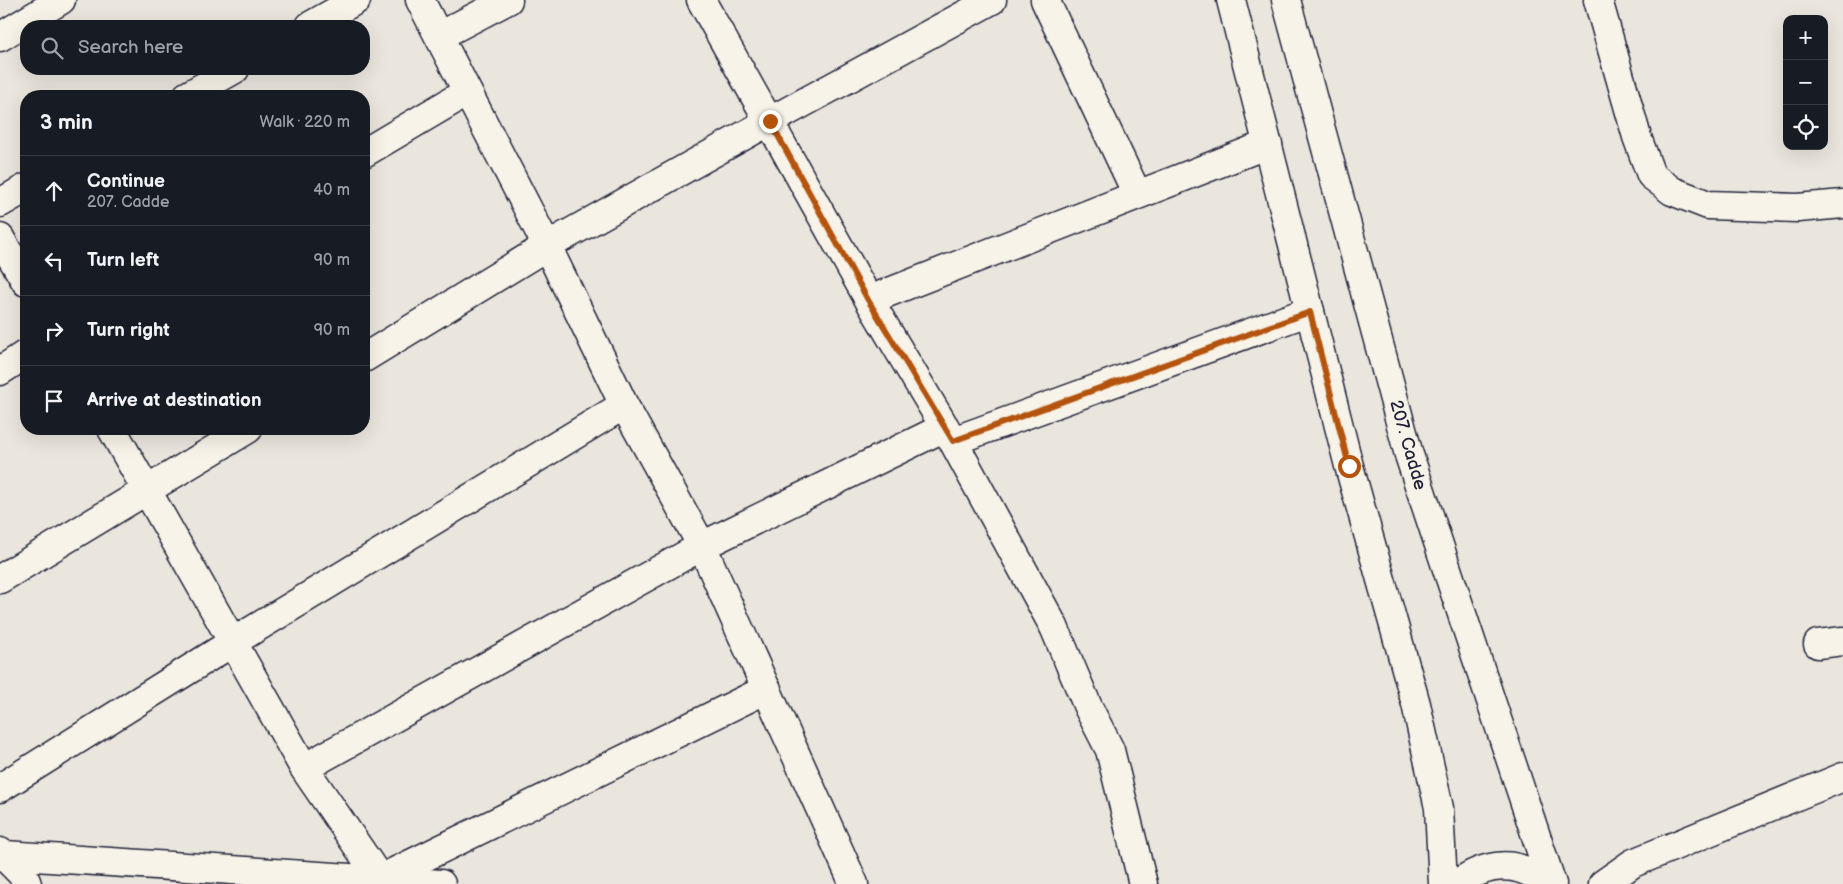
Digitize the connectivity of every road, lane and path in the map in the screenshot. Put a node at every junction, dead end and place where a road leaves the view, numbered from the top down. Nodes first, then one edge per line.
1 (61, 0) edge
2 (356, 0) edge
3 (420, 0) edge
4 (508, 0) edge
5 (701, 0) edge
6 (992, 0) edge
7 (1045, 0) edge
8 (1231, 0) edge
9 (1286, 0) edge
10 (1598, 0) edge
11 (28, 20) edge
12 (321, 20) edge
13 (20, 25) edge
14 (438, 36) junction
15 (0, 37) edge
16 (224, 75) edge
17 (198, 90) edge
18 (467, 92) junction
19 (770, 121) junction
20 (1268, 144) junction
21 (370, 149) edge
22 (20, 191) edge
23 (1137, 194) junction
24 (0, 203) edge
25 (1843, 204) edge
26 (0, 238) edge
27 (547, 246) junction
28 (20, 272) edge
29 (868, 300) junction
30 (1310, 312) junction
31 (370, 354) edge
32 (20, 358) edge
33 (0, 371) edge
34 (624, 405) junction
35 (949, 434) junction
36 (115, 435) edge
37 (238, 435) edge
38 (147, 491) junction
39 (702, 546) junction
40 (0, 579) edge
41 (233, 642) junction
42 (767, 689) junction
43 (304, 768) junction
44 (1843, 777) edge
45 (0, 788) edge
46 (3, 854) edge
47 (380, 879) junction
48 (27, 884) edge
49 (441, 884) edge
50 (854, 884) edge
51 (1143, 884) edge
52 (1443, 884) edge
53 (1457, 884) edge
54 (1546, 884) edge
55 (1552, 884) edge
56 (1603, 884) edge

1 - 11 street
2 - 12 street
3 - 14 street
4 - 14 street
5 - 19 street
6 - 19 street
7 - 23 street
8 - 20 street
9 - 55 street, 207. Cadde
10 - 25 street
13 - 15 street
14 - 18 street
16 - 17 street
18 - 21 street
18 - 27 street
19 - 27 street
19 - 29 street
20 - 23 street
20 - 30 street
22 - 24 street
23 - 29 street
26 - 28 street
27 - 31 street
27 - 34 street
29 - 35 street
30 - 35 street
30 - 52 street
32 - 33 street
34 - 39 street
34 - 41 street
35 - 39 street
35 - 51 street
36 - 38 street
37 - 38 street
38 - 40 street
38 - 41 street
39 - 42 street
39 - 43 street
41 - 43 street
41 - 45 street
42 - 47 street
42 - 50 street
43 - 47 street
44 - 56 street
46 - 47 street
46 - 48 street
47 - 49 street
53 - 54 street

